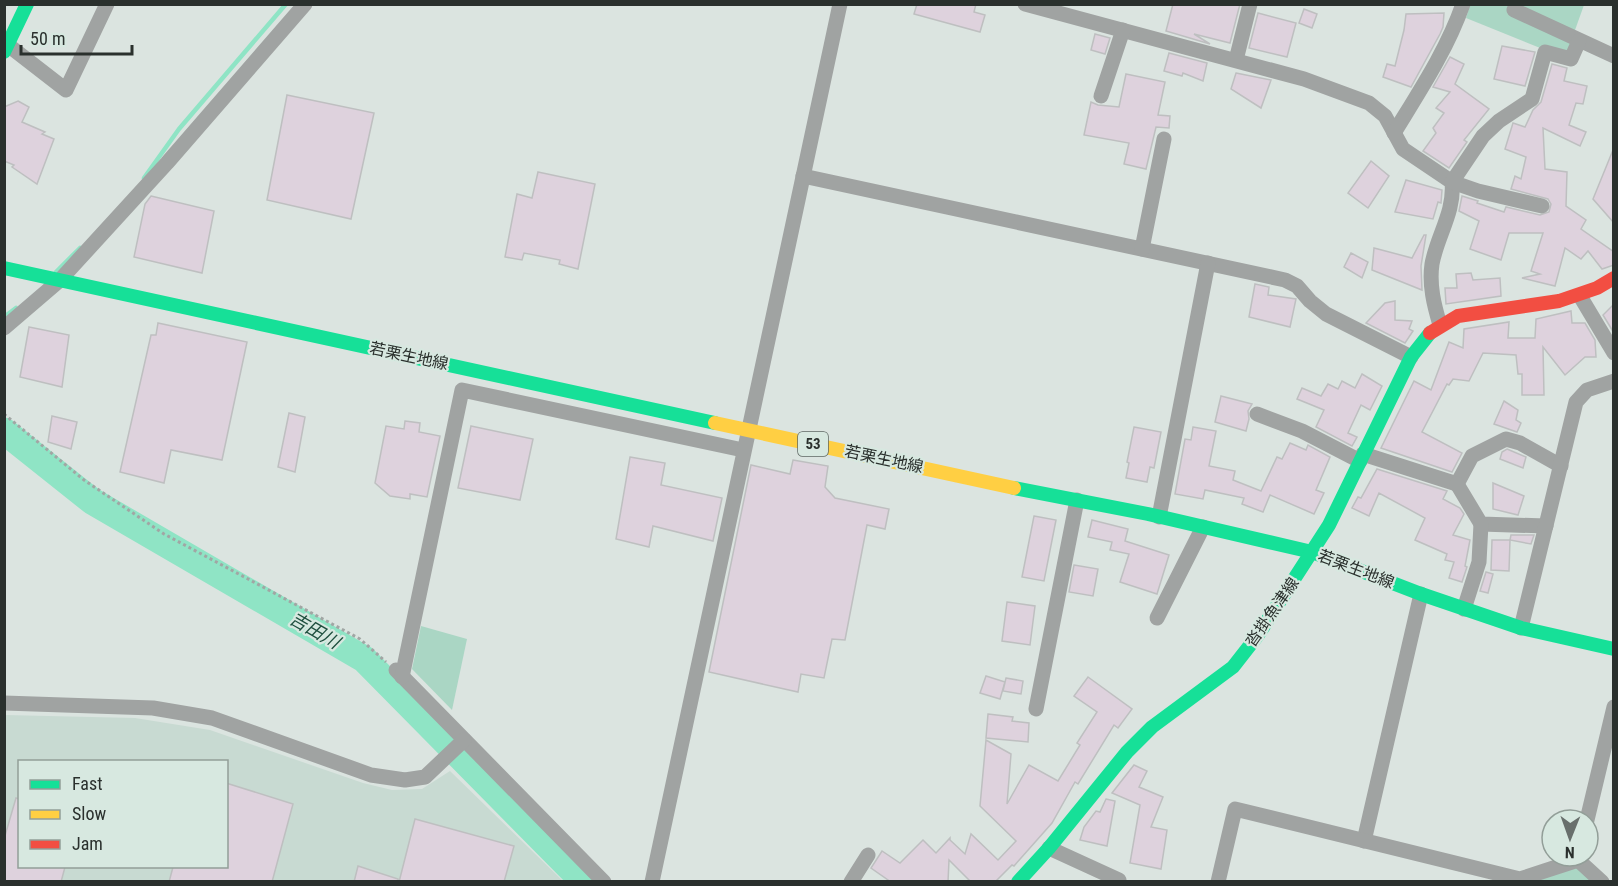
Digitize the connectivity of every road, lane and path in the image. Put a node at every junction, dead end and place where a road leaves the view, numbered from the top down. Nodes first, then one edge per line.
1 (27, 4) edge
2 (107, 4) edge
3 (305, 4) edge
4 (840, 4) edge
5 (1025, 4) edge
6 (1250, 4) edge
7 (1463, 4) edge
8 (1514, 10) dead end
9 (1123, 30) junction
10 (1579, 41) junction
11 (6, 48) edge
12 (1614, 56) edge
13 (1236, 60) junction
14 (1101, 96) dead end
15 (1394, 133) junction
16 (1164, 139) dead end
17 (803, 176) junction
18 (1452, 182) junction
19 (1542, 206) dead end
20 (1142, 249) junction
21 (1208, 263) junction
22 (4, 268) edge
23 (1614, 278) edge
24 (60, 280) junction
25 (1580, 296) junction
26 (1440, 325) junction
27 (4, 328) edge
28 (1614, 353) edge
29 (1411, 357) junction
30 (1614, 381) edge
31 (4, 414) edge
32 (1257, 414) dead end
33 (748, 429) junction
34 (743, 450) junction
35 (1361, 457) junction
36 (1561, 466) junction
37 (1457, 484) junction
38 (1077, 500) junction
39 (1159, 517) junction
40 (1481, 525) junction
41 (1546, 526) junction
42 (1203, 527) junction
43 (1312, 552) junction
44 (1421, 594) junction
45 (1464, 609) junction
46 (1158, 618) dead end
47 (1521, 628) junction
48 (1614, 649) edge
49 (398, 673) junction
50 (4, 703) edge
51 (1614, 707) edge
52 (1036, 709) dead end
53 (464, 740) junction
54 (1590, 808) edge
55 (1364, 841) junction
56 (1049, 848) junction
57 (868, 855) dead end
58 (1551, 868) edge
59 (1589, 868) edge
60 (1119, 880) dead end
61 (604, 882) edge
62 (652, 882) edge
63 (851, 882) edge
64 (1018, 882) edge
65 (1218, 882) edge
66 (1602, 882) edge

1 - 11 main road
2 - 11 street
3 - 24 street
4 - 17 street
5 - 9 street
6 - 13 street
7 - 15 street
8 - 10 street
9 - 13 street
9 - 14 street
10 - 12 street
10 - 18 street
13 - 15 street
15 - 18 street
16 - 20 street
17 - 20 street
17 - 33 street
18 - 19 street
18 - 26 street
20 - 21 street
21 - 29 street
21 - 39 street
22 - 24 main road, 若栗生地線 / 53
23 - 25 main road, 沓掛魚津線
24 - 27 street
24 - 33 main road, 若栗生地線 / 53
25 - 26 main road, 沓掛魚津線
25 - 28 street
26 - 29 main road, 沓掛魚津線
29 - 35 main road, 沓掛魚津線
30 - 36 street
31 - 49 path
32 - 35 street
33 - 34 street
33 - 38 main road, 若栗生地線 / 53
34 - 49 street
34 - 62 street
35 - 37 street
35 - 43 main road, 沓掛魚津線
36 - 37 street
36 - 41 street
37 - 40 street
38 - 39 main road, 若栗生地線 / 53
38 - 52 street
39 - 42 main road, 若栗生地線 / 53
40 - 41 street
40 - 45 street
41 - 47 street
42 - 43 main road, 若栗生地線 / 53
42 - 46 street
43 - 44 main road, 若栗生地線 / 53
43 - 56 main road, 沓掛魚津線
44 - 45 main road, 若栗生地線 / 53
44 - 55 street
45 - 47 main road, 若栗生地線 / 53
47 - 48 main road, 若栗生地線 / 53
49 - 53 street
50 - 53 street
51 - 54 street
53 - 61 street
55 - 58 street
55 - 65 street
56 - 60 street
56 - 64 main road, 沓掛魚津線
57 - 63 street
59 - 66 street

